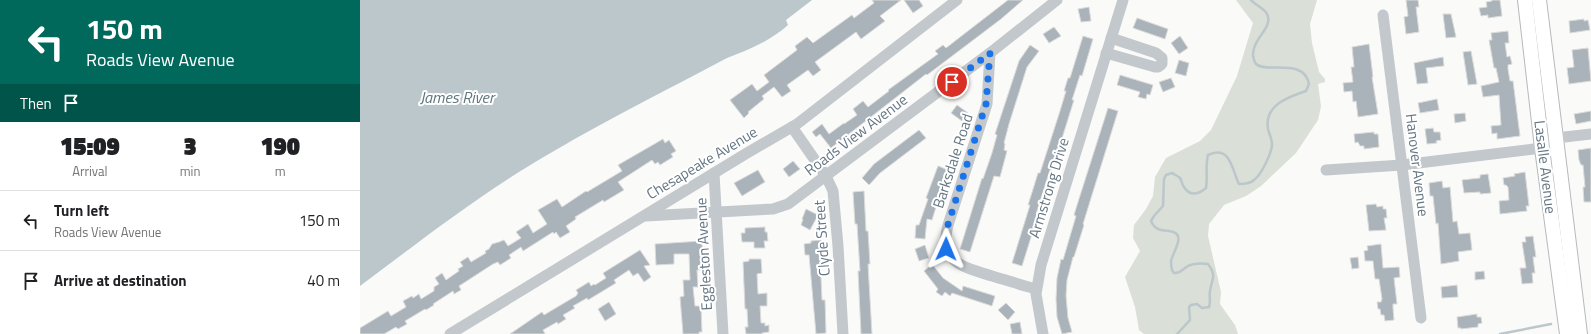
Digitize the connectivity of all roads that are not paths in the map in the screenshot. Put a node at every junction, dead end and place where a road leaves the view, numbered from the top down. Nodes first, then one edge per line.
1 (957, 0) edge
2 (1057, 0) edge
3 (1123, 0) edge
4 (1544, 0) edge
5 (1532, 1) edge
6 (1383, 15) dead end
7 (1111, 38) junction
8 (990, 53) junction
9 (1106, 53) junction
10 (792, 127) junction
11 (1591, 134) edge
12 (1556, 138) junction
13 (1542, 148) junction
14 (1402, 165) junction
15 (1326, 170) dead end
16 (714, 173) junction
17 (826, 176) junction
18 (716, 212) junction
19 (644, 216) junction
20 (1036, 289) junction
21 (1421, 318) dead end
22 (450, 334) edge
23 (723, 334) edge
24 (843, 334) edge
25 (1043, 334) edge
26 (1567, 334) edge
27 (1580, 334) edge

1 - 10 street, Chesapeake Avenue
2 - 8 street, Roads View Avenue
3 - 7 street, Armstrong Drive
4 - 5 street
5 - 12 main road, Lasalle Avenue
5 - 13 main road, Lasalle Avenue
6 - 14 street, Hanover Avenue
7 - 9 street, Armstrong Drive
7 - 9 street
8 - 17 street, Roads View Avenue
8 - 20 street, Barksdale Road
9 - 20 street, Armstrong Drive
10 - 16 street, Chesapeake Avenue
10 - 17 street, Clyde Street
11 - 12 street
12 - 13 street
12 - 27 main road, Lasalle Avenue
13 - 14 street
13 - 26 main road, Lasalle Avenue
14 - 15 street
14 - 21 street, Hanover Avenue
16 - 18 street, Eggleston Avenue
16 - 19 street, Chesapeake Avenue
17 - 18 street, Roads View Avenue
17 - 24 street, Clyde Street
18 - 19 street, Roads View Avenue
18 - 23 street, Eggleston Avenue
19 - 22 street, Chesapeake Avenue
20 - 25 street, Armstrong Drive

